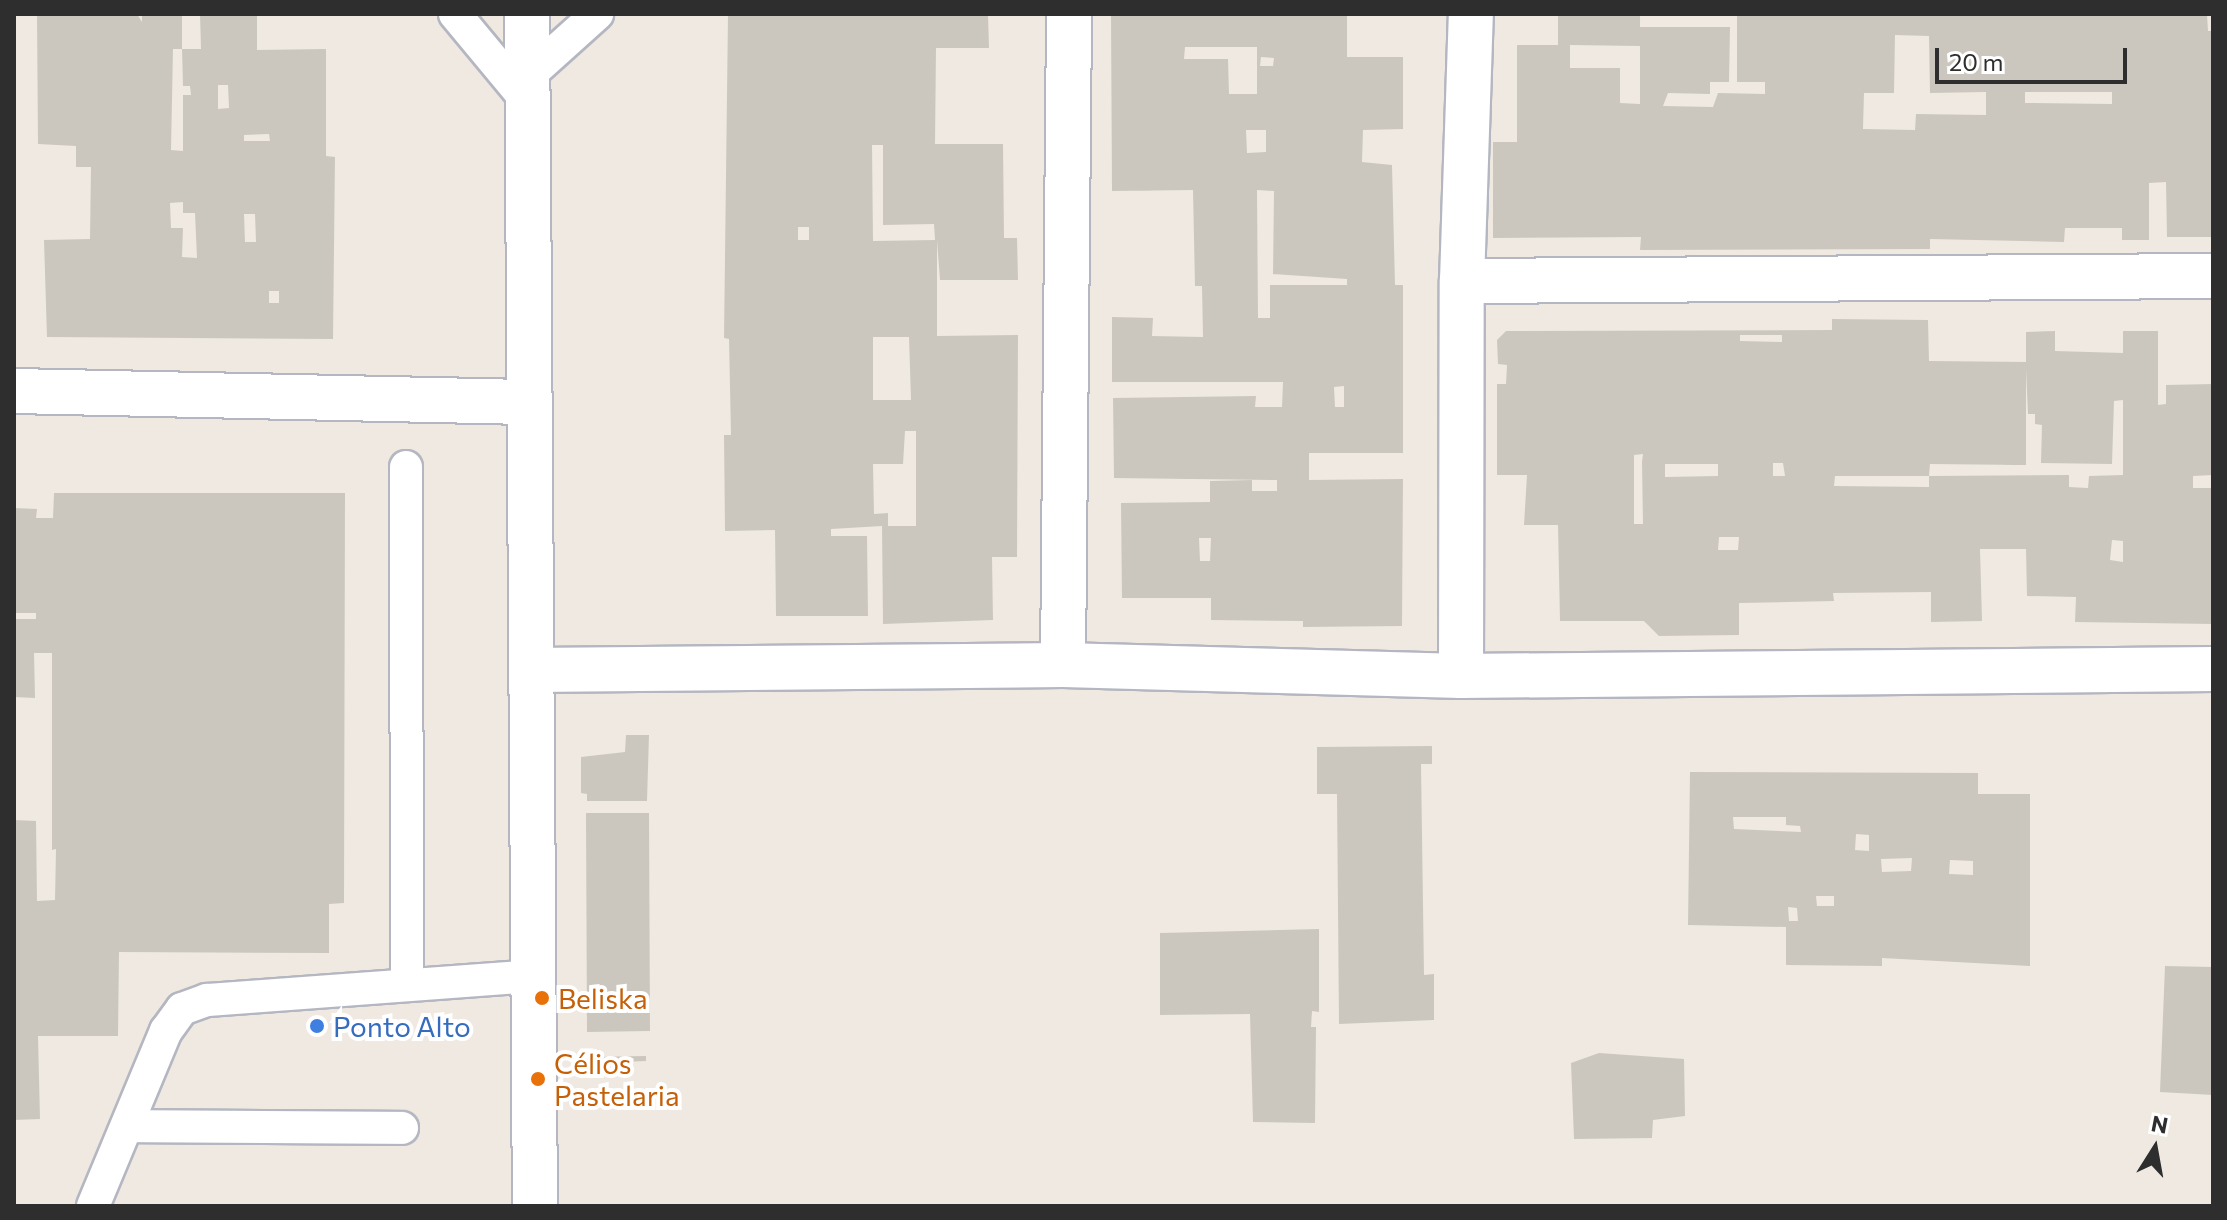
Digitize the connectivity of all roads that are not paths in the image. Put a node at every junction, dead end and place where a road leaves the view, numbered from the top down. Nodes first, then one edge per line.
1 (455, 14) edge
2 (527, 14) edge
3 (597, 14) edge
4 (1069, 14) edge
5 (1471, 14) edge
6 (528, 89) junction
7 (2213, 276) edge
8 (1462, 281) junction
9 (14, 391) edge
10 (528, 402) junction
11 (406, 467) dead end
12 (1063, 665) junction
13 (2213, 669) edge
14 (531, 670) junction
15 (1461, 676) junction
16 (533, 976) junction
17 (407, 985) junction
18 (127, 1126) junction
19 (402, 1128) dead end
20 (93, 1206) edge
21 (535, 1206) edge

1 - 6 lane
2 - 6 street
3 - 6 lane
4 - 12 street
5 - 8 street
6 - 10 street
7 - 8 street
8 - 15 street
9 - 10 street
10 - 14 street
11 - 17 lane
12 - 14 street
12 - 15 street
13 - 15 street
14 - 16 street
16 - 17 lane
16 - 21 street
17 - 18 lane
18 - 19 lane
18 - 20 lane

